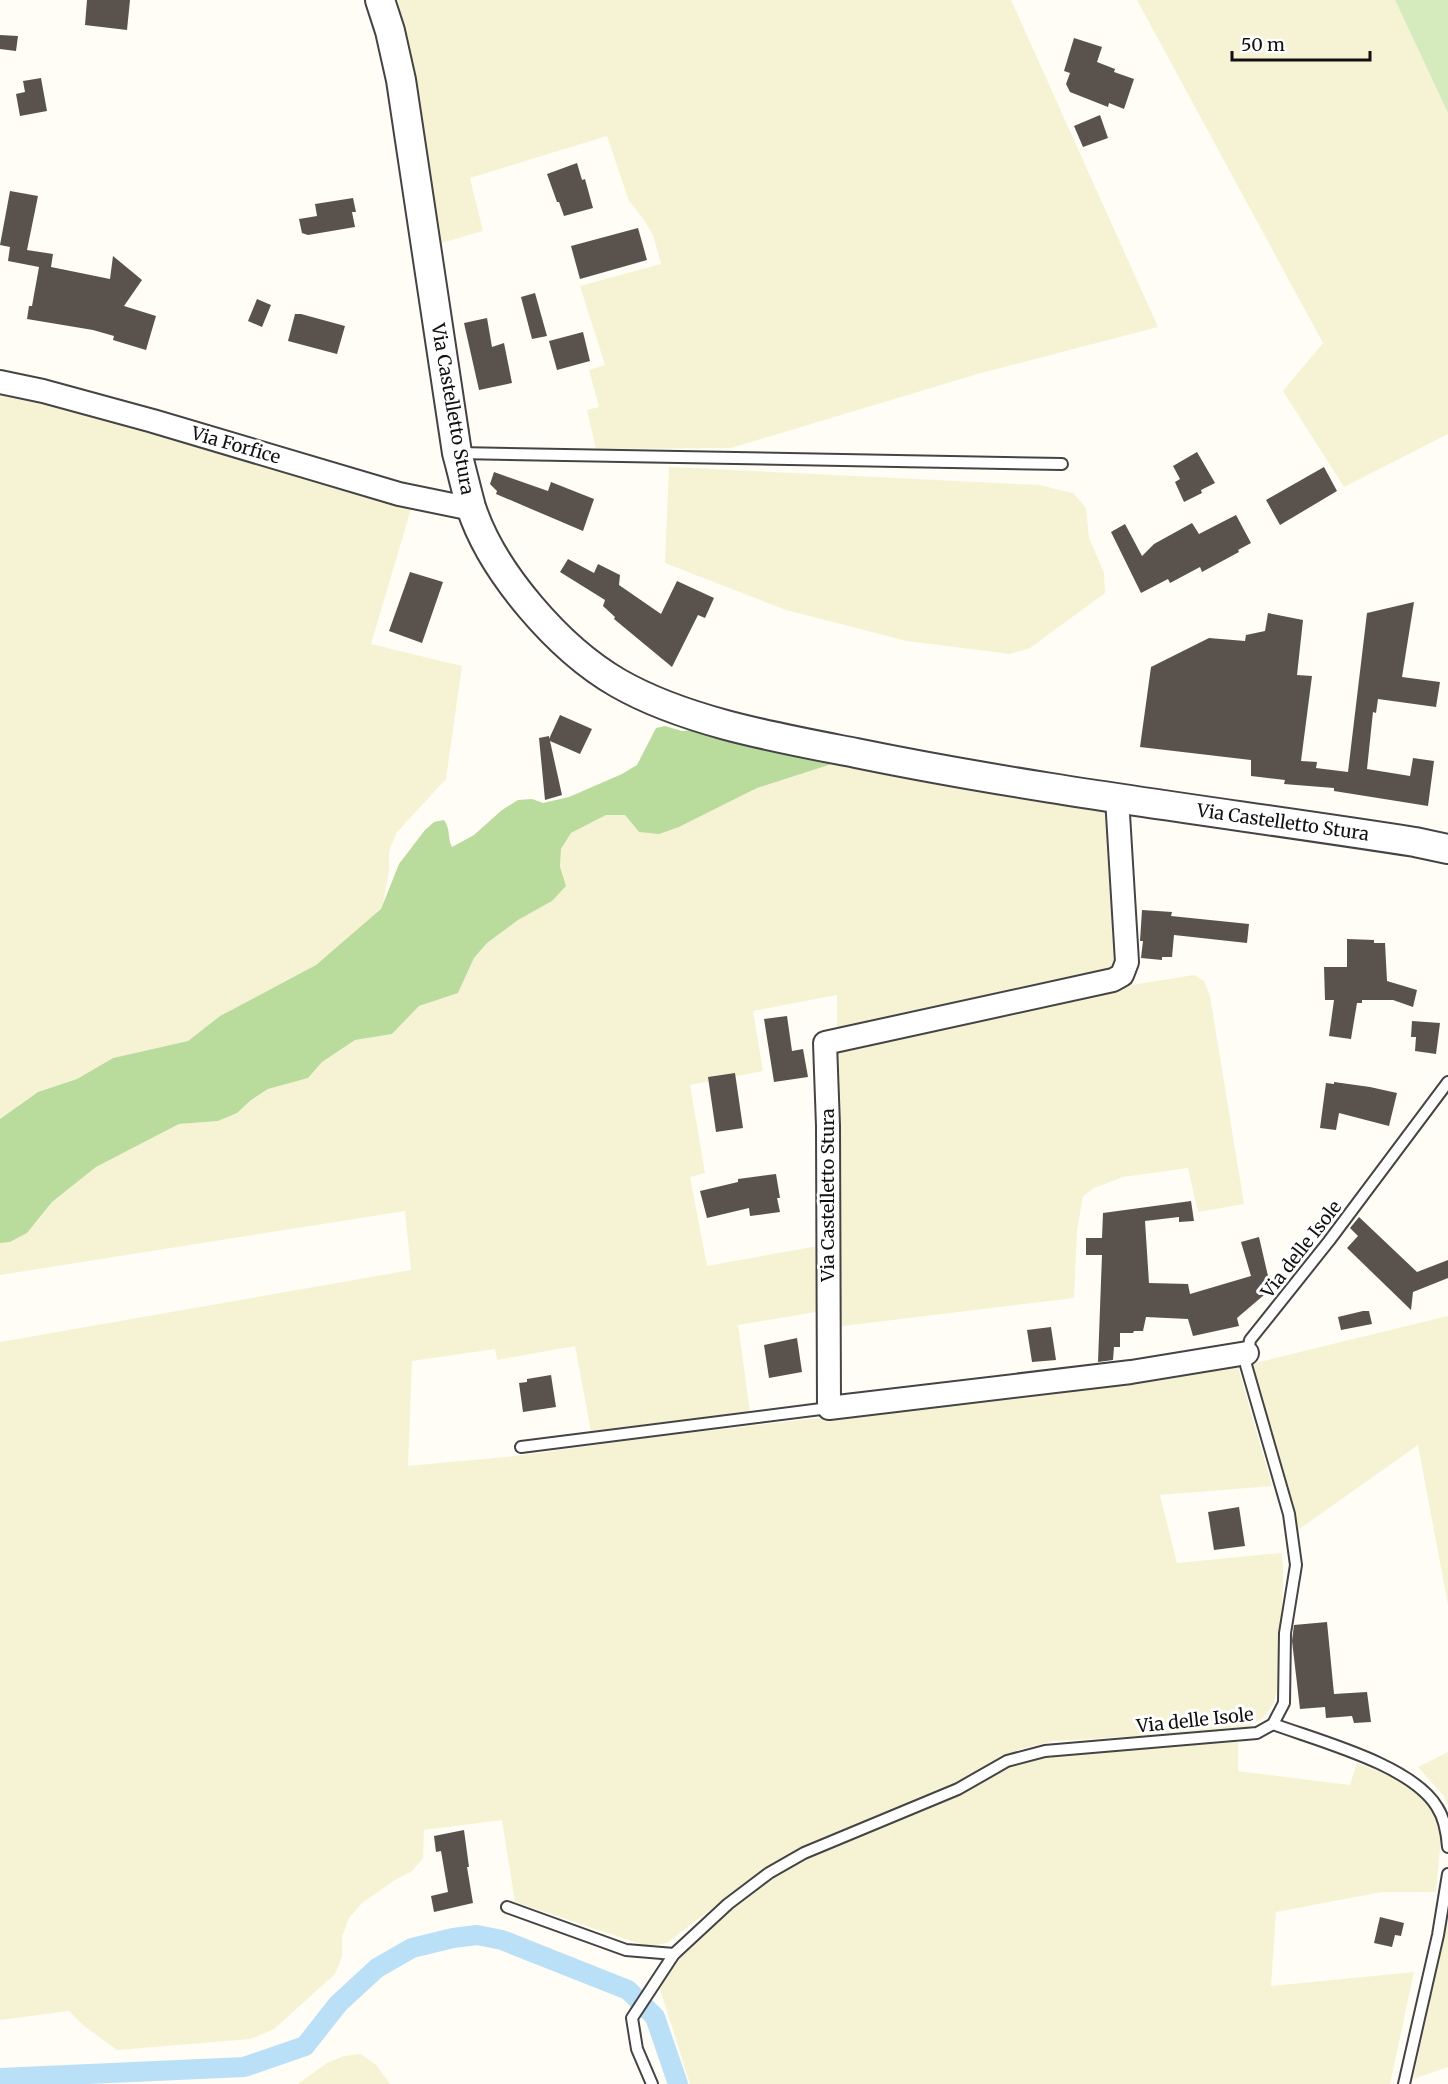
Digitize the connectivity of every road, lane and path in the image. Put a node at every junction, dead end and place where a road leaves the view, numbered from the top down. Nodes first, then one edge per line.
1 (380, 0) edge
2 (0, 382) edge
3 (457, 453) junction
4 (1062, 464) dead end
5 (472, 509) junction
6 (1117, 798) junction
7 (1448, 849) edge
8 (1448, 1082) edge
9 (1247, 1353) junction
10 (829, 1408) junction
11 (521, 1447) dead end
12 (1273, 1724) junction
13 (1448, 1847) edge
14 (1448, 1874) edge
15 (507, 1907) dead end
16 (674, 1954) junction
17 (652, 2084) edge
18 (1404, 2084) edge

1 - 3 street, Via Castelletto Stura
2 - 5 street, Via Forfice
3 - 4 lane
3 - 5 street, Via Castelletto Stura
5 - 6 street, Via Castelletto Stura
6 - 7 street, Via Castelletto Stura
6 - 10 street, Via Castelletto Stura
8 - 9 lane, Via delle Isole
9 - 10 street
9 - 12 lane, Via delle Isole
10 - 11 lane
12 - 13 lane
12 - 16 lane, Via delle Isole
14 - 18 lane
15 - 16 lane
16 - 17 lane, Via delle Isole

